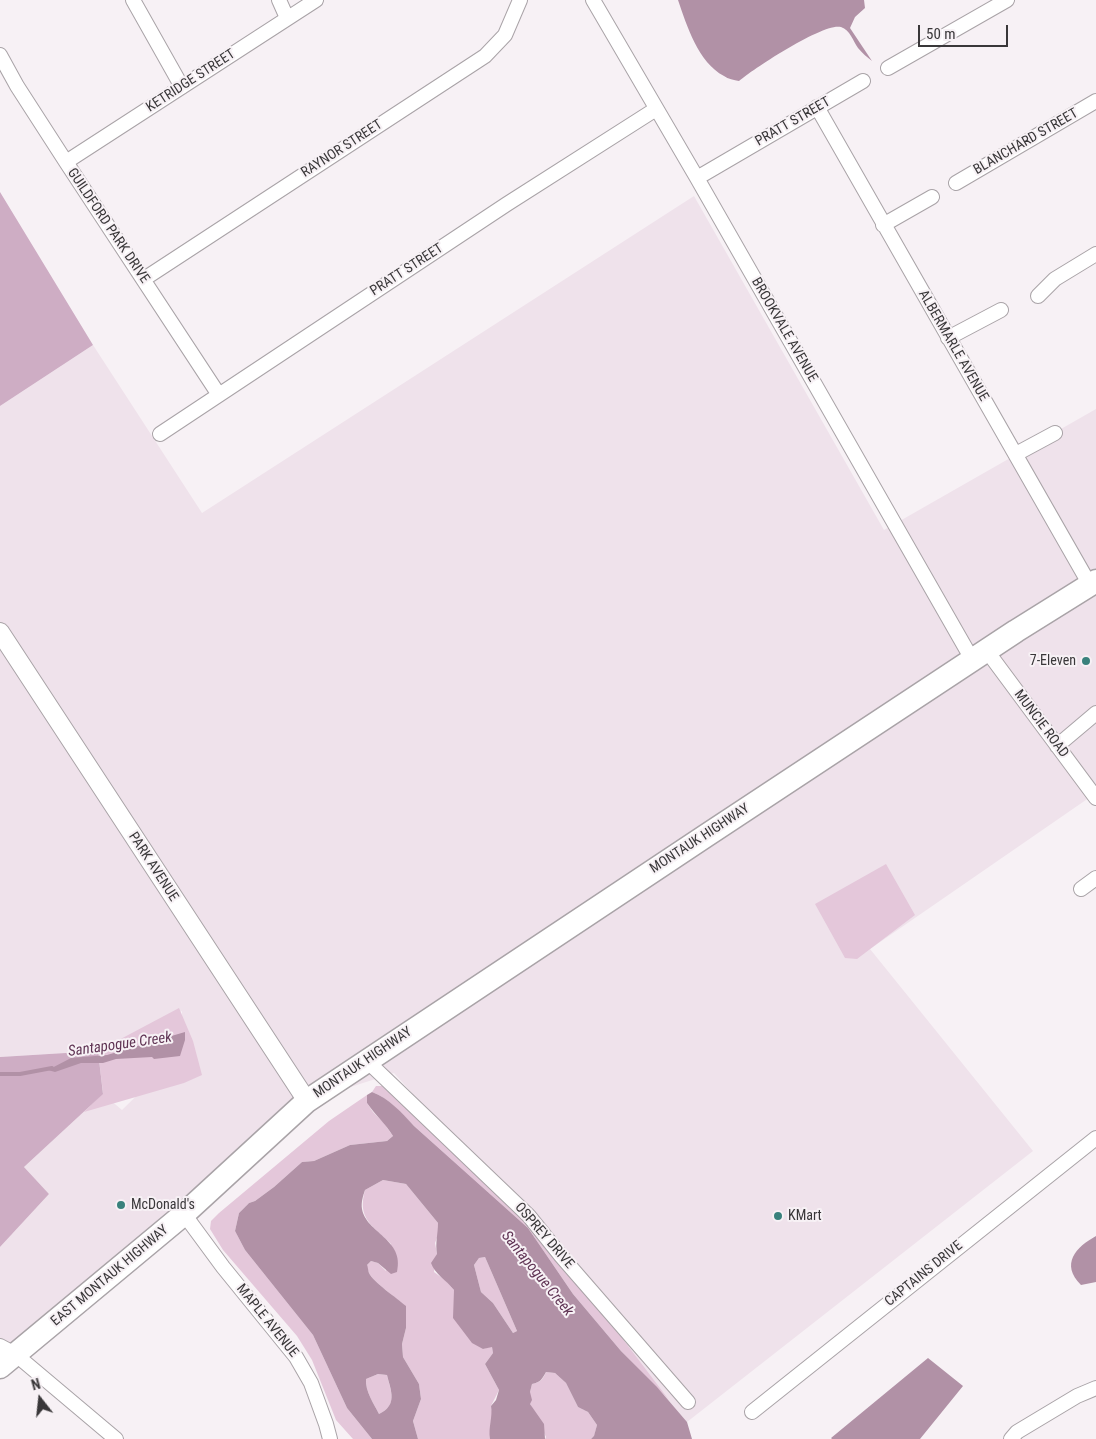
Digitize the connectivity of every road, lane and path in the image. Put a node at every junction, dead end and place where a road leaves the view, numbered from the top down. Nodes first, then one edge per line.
1 (133, 0) edge
2 (279, 0) edge
3 (316, 0) edge
4 (520, 0) edge
5 (593, 0) edge
6 (1007, 0) edge
7 (287, 18) junction
8 (0, 55) edge
9 (888, 68) dead end
10 (863, 81) dead end
11 (182, 87) junction
12 (1096, 101) edge
13 (817, 108) junction
14 (656, 109) junction
15 (66, 162) junction
16 (697, 178) junction
17 (956, 183) dead end
18 (932, 197) dead end
19 (883, 225) junction
20 (1096, 254) edge
21 (144, 279) junction
22 (1038, 296) dead end
23 (1001, 310) dead end
24 (948, 338) junction
25 (219, 395) junction
26 (1055, 433) dead end
27 (160, 434) dead end
28 (1016, 454) junction
29 (1093, 583) edge
30 (0, 632) edge
31 (980, 656) junction
32 (1096, 713) edge
33 (1057, 746) junction
34 (1096, 798) edge
35 (1096, 878) edge
36 (1082, 889) dead end
37 (366, 1060) junction
38 (307, 1101) junction
39 (1096, 1138) edge
40 (184, 1214) junction
41 (5, 1356) edge
42 (1096, 1388) edge
43 (688, 1402) dead end
44 (752, 1412) dead end
45 (116, 1439) edge
46 (330, 1439) edge
47 (1011, 1439) edge

1 - 11 street
2 - 7 street
3 - 7 street, KETRIDGE STREET
4 - 21 street, RAYNOR STREET
5 - 14 street, BROOKVALE AVENUE
6 - 9 street
7 - 11 street, KETRIDGE STREET
8 - 15 street, GUILDFORD PARK DRIVE
10 - 13 street, PRATT STREET
11 - 15 street, KETRIDGE STREET
12 - 17 street, BLANCHARD STREET
13 - 16 street, PRATT STREET
13 - 19 street, ALBERMARLE AVENUE
14 - 16 street, BROOKVALE AVENUE
14 - 25 street, PRATT STREET
15 - 21 street, GUILDFORD PARK DRIVE
16 - 31 street, BROOKVALE AVENUE
18 - 19 street
19 - 24 street, ALBERMARLE AVENUE
20 - 22 street
21 - 25 street, GUILDFORD PARK DRIVE
23 - 24 street
24 - 28 street, ALBERMARLE AVENUE
25 - 27 street, PRATT STREET
26 - 28 street
28 - 29 street, ALBERMARLE AVENUE
29 - 31 main road, MONTAUK HIGHWAY
30 - 38 street, PARK AVENUE
31 - 33 street, MUNCIE ROAD
31 - 37 main road, MONTAUK HIGHWAY
32 - 33 street
33 - 34 street, MUNCIE ROAD
35 - 36 street
37 - 38 main road, MONTAUK HIGHWAY
37 - 43 street, OSPREY DRIVE
38 - 40 main road, EAST MONTAUK HIGHWAY
39 - 44 street, CAPTAINS DRIVE
40 - 41 main road, EAST MONTAUK HIGHWAY
40 - 46 street, MAPLE AVENUE
41 - 45 street
42 - 47 street

